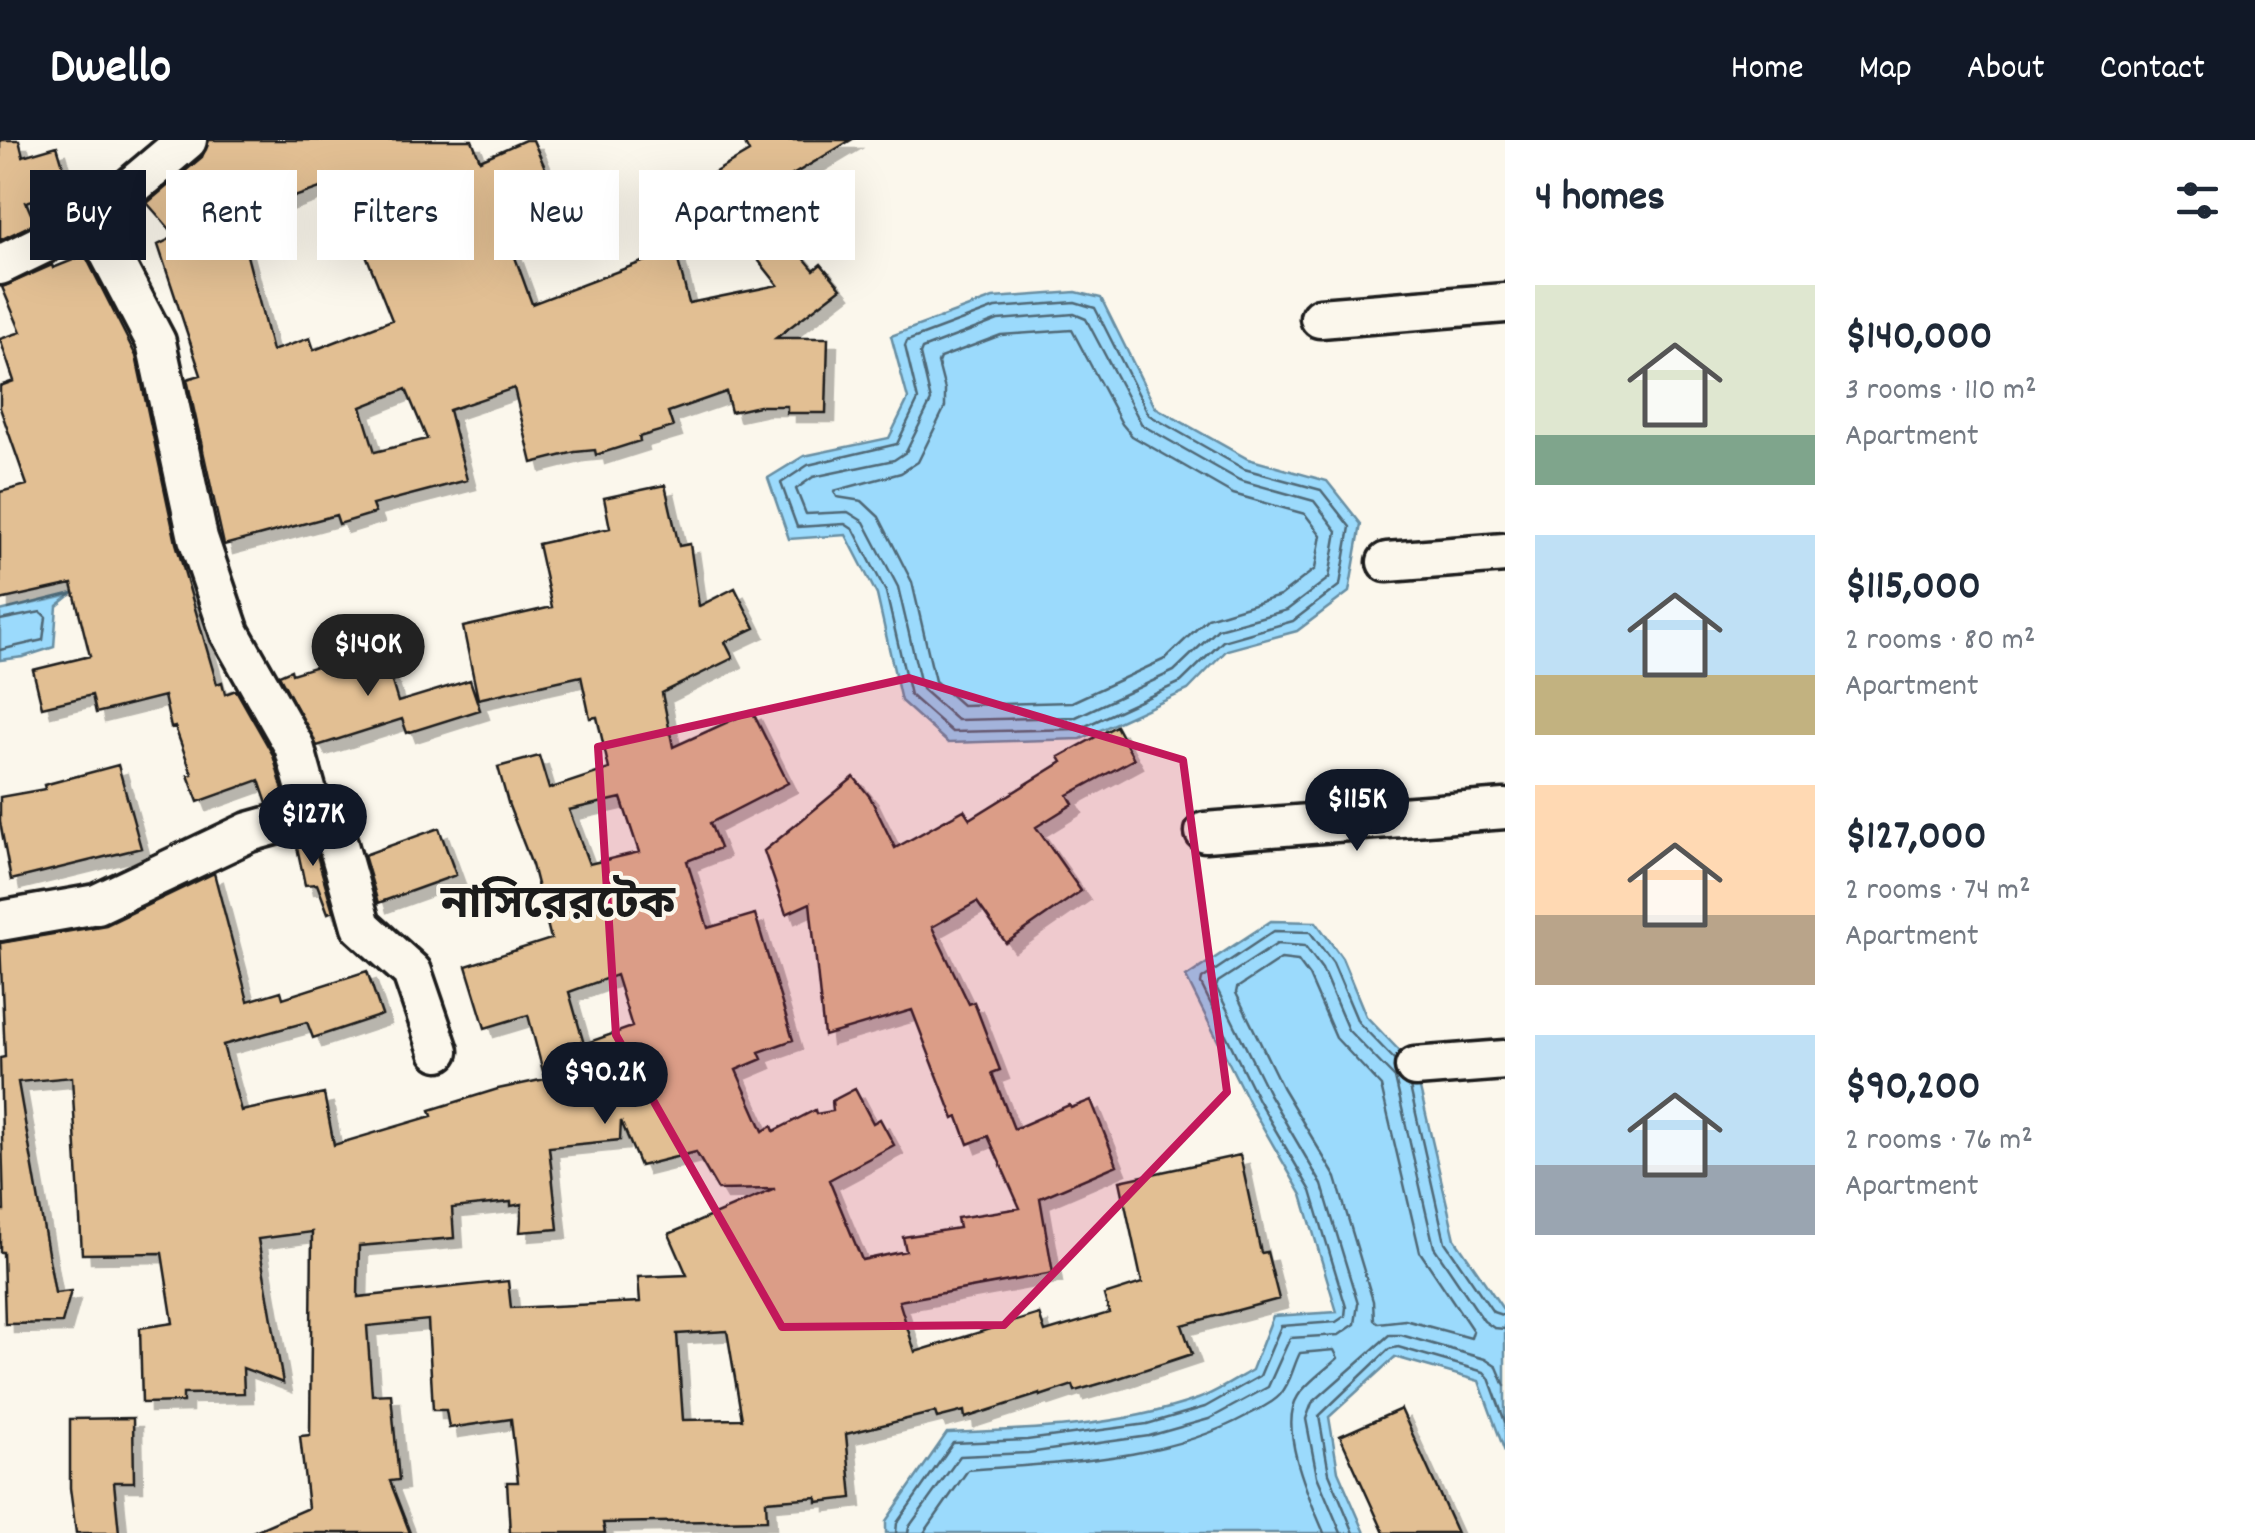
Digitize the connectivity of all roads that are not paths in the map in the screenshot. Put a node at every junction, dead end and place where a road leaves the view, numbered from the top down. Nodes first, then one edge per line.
1 (186, 140) edge
2 (146, 174) edge
3 (30, 250) edge
4 (113, 260) edge
5 (0, 265) edge
6 (1505, 303) edge
7 (1320, 318) dead end
8 (1505, 553) edge
9 (1388, 562) dead end
10 (1505, 809) edge
11 (313, 814) junction
12 (1204, 832) dead end
13 (0, 920) edge
14 (438, 1052) dead end
15 (1505, 1060) edge
16 (1415, 1067) dead end

1 - 2 street
3 - 5 street
4 - 11 street
6 - 7 street
8 - 9 street
10 - 12 street
11 - 13 street
11 - 14 street
15 - 16 street

